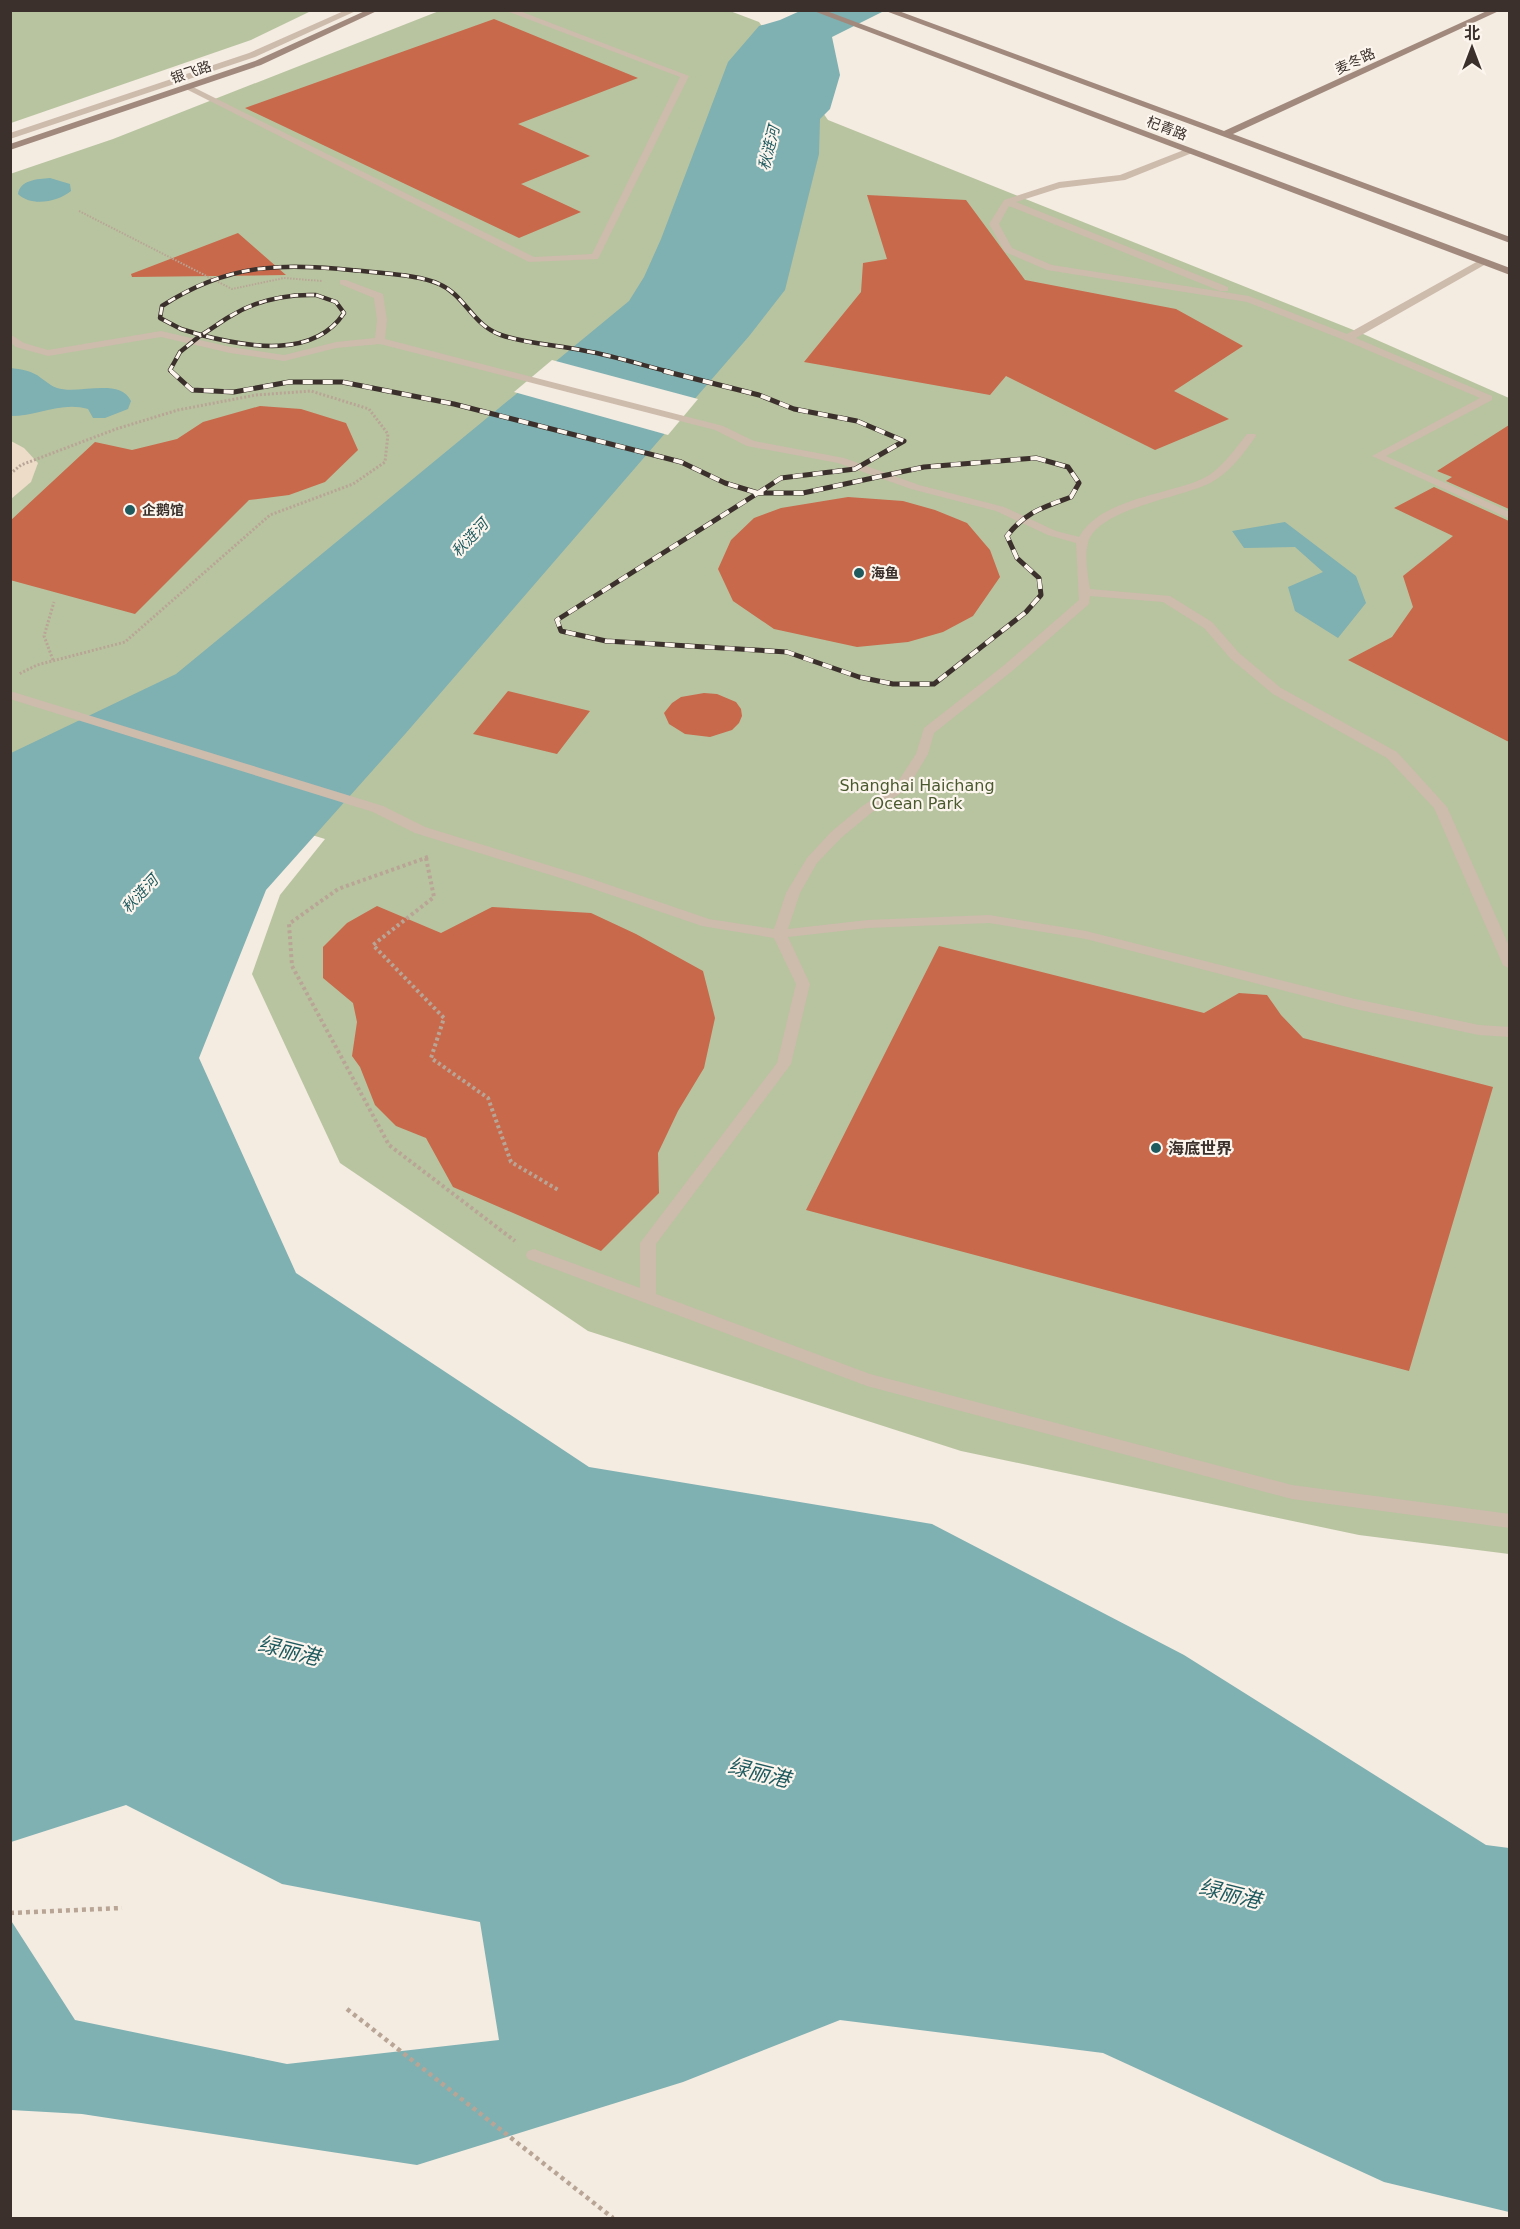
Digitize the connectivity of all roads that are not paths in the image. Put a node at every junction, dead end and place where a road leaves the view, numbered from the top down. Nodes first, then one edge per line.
1 (354, 10) edge
2 (375, 10) edge
3 (508, 10) edge
4 (815, 10) edge
5 (1497, 10) edge
6 (892, 12) edge
7 (186, 87) junction
8 (1224, 135) junction
9 (10, 136) edge
10 (10, 147) edge
11 (1189, 151) junction
12 (1006, 202) junction
13 (1509, 240) edge
14 (1483, 262) junction
15 (1509, 272) edge
16 (343, 282) road end
17 (1249, 299) junction
18 (10, 337) edge
19 (1348, 338) junction
20 (380, 341) junction
21 (1251, 436) dead end
22 (1509, 516) edge
23 (1082, 542) junction
24 (1084, 592) junction
25 (10, 694) edge
26 (779, 934) junction
27 (1509, 965) edge
28 (1509, 1032) edge
29 (534, 1256) road end
30 (648, 1298) junction
31 (1509, 1521) edge

1 - 9 street
2 - 7 main road, 银飞路
3 - 7 street
4 - 11 main road, 杞青路
5 - 8 main road, 麦冬路
6 - 8 main road, 杞青路
7 - 10 main road, 银飞路
8 - 13 main road, 杞青路
11 - 12 street
11 - 14 main road, 杞青路
12 - 17 street
12 - 17 street
14 - 15 main road, 杞青路
14 - 19 street
16 - 20 street
17 - 19 street
18 - 20 street
19 - 22 street
20 - 23 street
21 - 23 street
23 - 24 street
24 - 26 street
24 - 27 street
25 - 26 street
26 - 28 street
26 - 30 street
29 - 30 street
30 - 31 street

